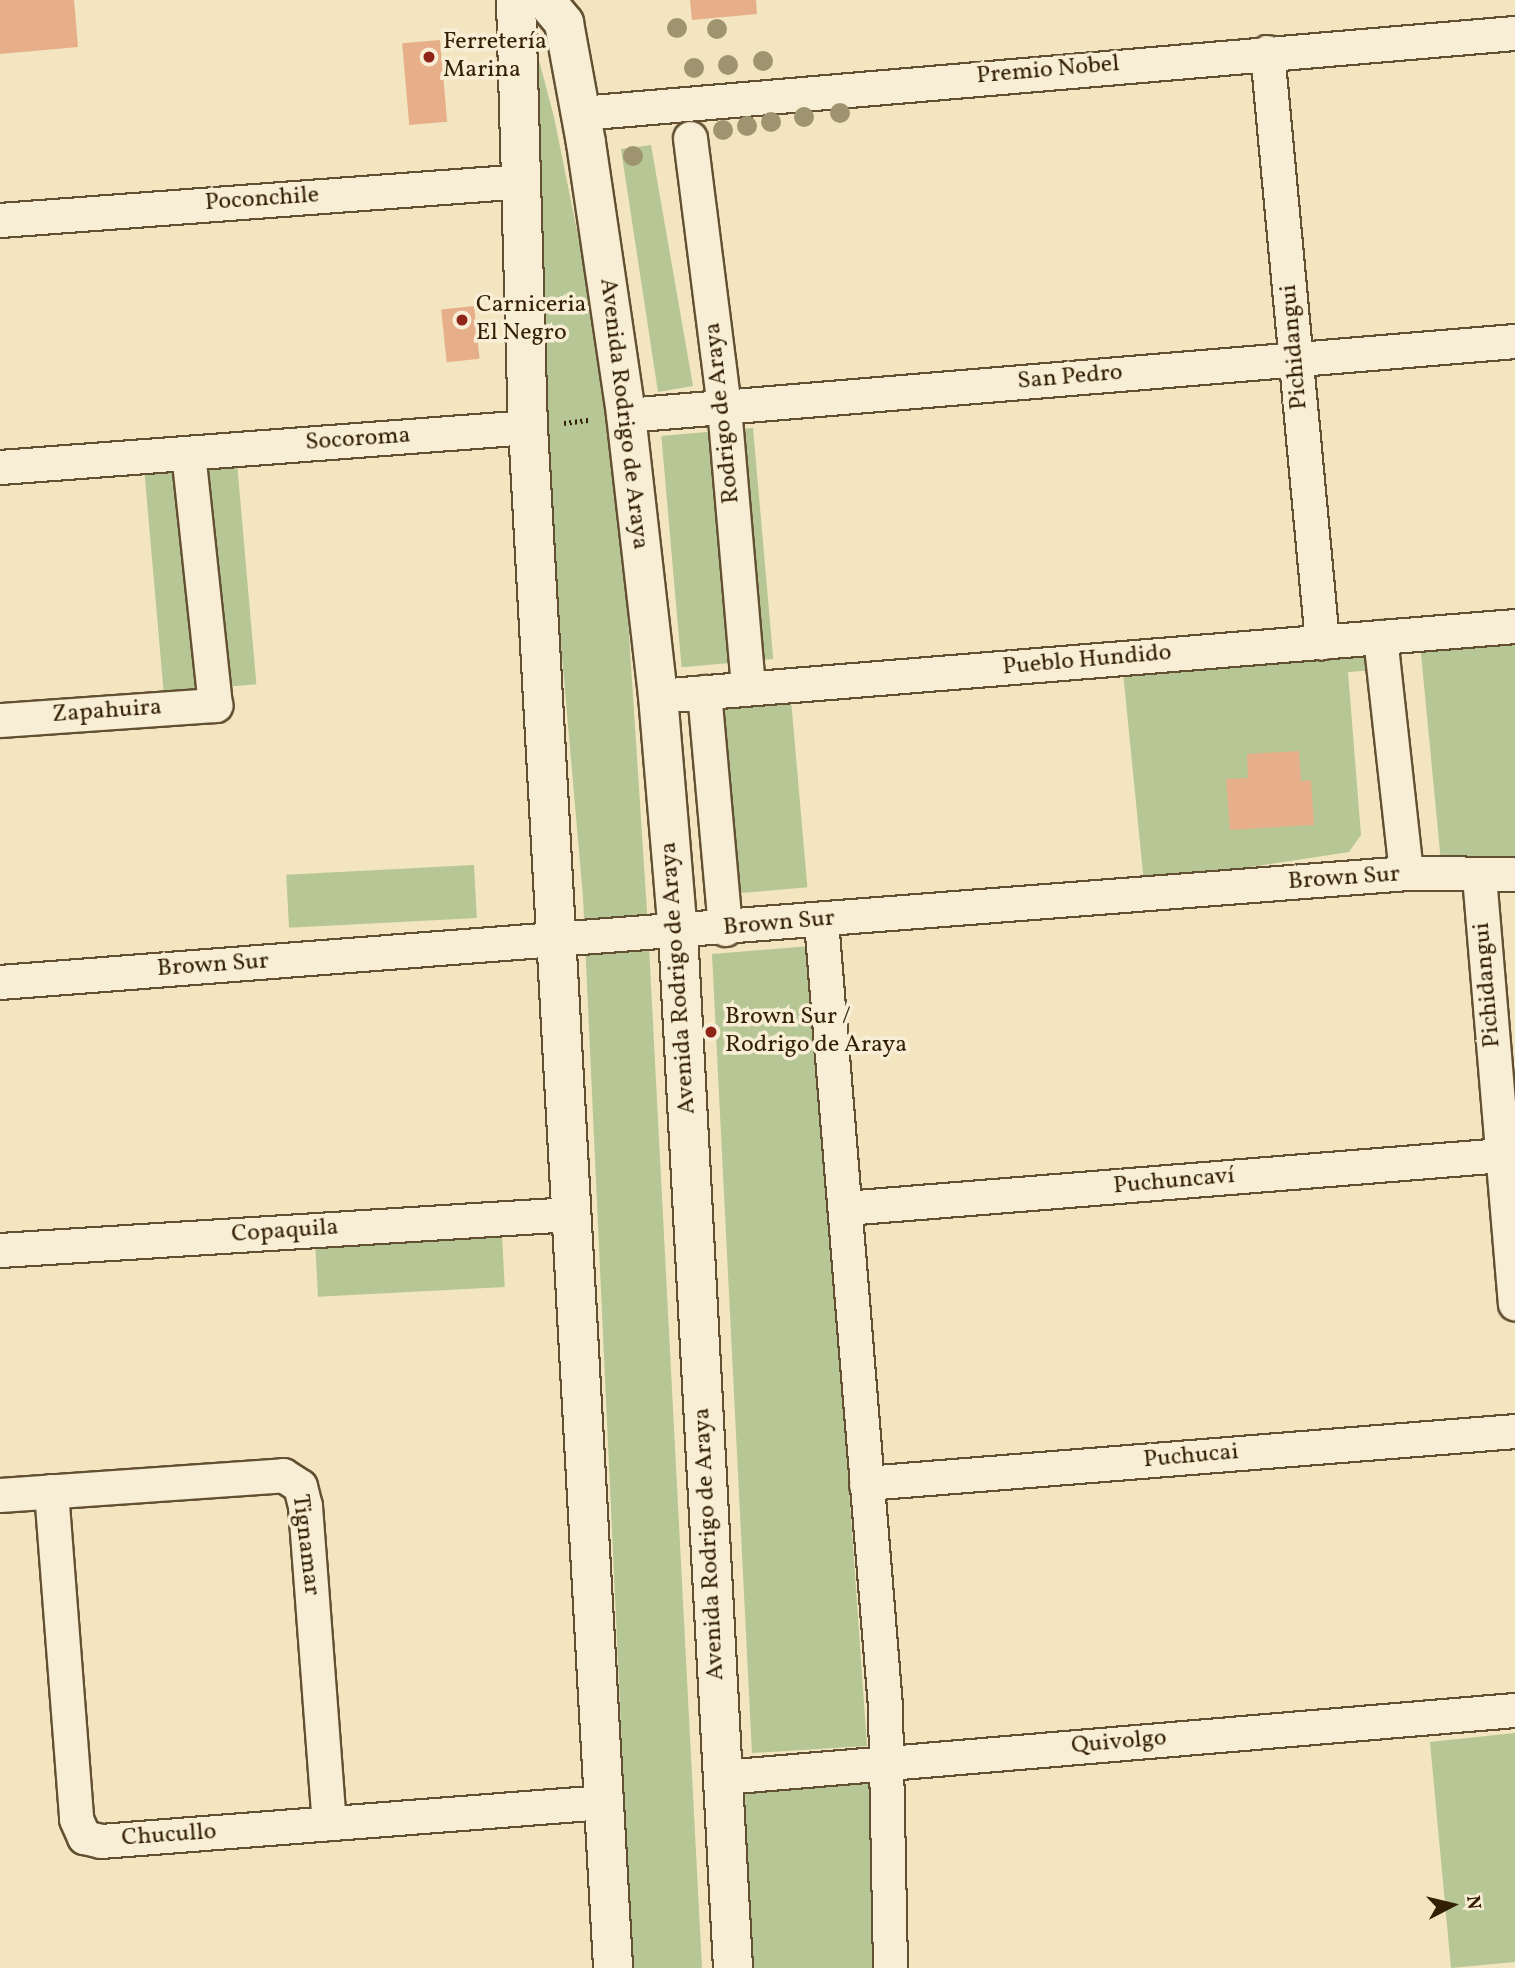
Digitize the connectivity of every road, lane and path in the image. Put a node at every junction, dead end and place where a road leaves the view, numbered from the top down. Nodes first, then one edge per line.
1 (516, 0) edge
2 (545, 0) edge
3 (1515, 33) edge
4 (1267, 52) junction
5 (581, 113) junction
6 (690, 138) dead end
7 (523, 181) junction
8 (0, 219) edge
9 (1515, 341) edge
10 (1296, 359) junction
11 (724, 407) junction
12 (626, 415) junction
13 (528, 427) junction
14 (187, 453) junction
15 (0, 467) edge
16 (1515, 626) edge
17 (1380, 637) junction
18 (1322, 642) junction
19 (748, 688) junction
20 (704, 692) junction
21 (658, 696) junction
22 (0, 720) edge
23 (1406, 873) junction
24 (1515, 874) edge
25 (1479, 876) junction
26 (821, 921) junction
27 (725, 929) junction
28 (678, 932) junction
29 (554, 942) junction
30 (0, 982) edge
31 (1503, 1155) junction
32 (845, 1208) junction
33 (570, 1214) junction
34 (0, 1250) edge
35 (1515, 1303) edge
36 (1515, 1431) edge
37 (866, 1483) junction
38 (51, 1492) junction
39 (0, 1495) edge
40 (1515, 1710) edge
41 (886, 1763) junction
42 (723, 1777) junction
43 (603, 1802) junction
44 (329, 1823) junction
45 (613, 1968) edge
46 (733, 1968) edge
47 (890, 1968) edge

1 - 7 main road
2 - 5 main road, Avenida Rodrigo de Araya
3 - 4 street, Premio Nobel
4 - 5 street, Premio Nobel
4 - 10 street, Pichidangui
5 - 12 main road, Avenida Rodrigo de Araya
6 - 11 street, Rodrigo de Araya
7 - 8 street, Poconchile
7 - 13 main road
9 - 10 street, San Pedro
10 - 11 street, San Pedro
10 - 18 street, Pichidangui
11 - 12 street, San Pedro
11 - 19 street, Rodrigo de Araya
12 - 13 path
12 - 21 main road, Avenida Rodrigo de Araya
13 - 14 street, Socoroma
13 - 29 main road
14 - 15 street, Socoroma
14 - 22 street, Zapahuira
16 - 17 street, Pueblo Hundido
17 - 18 street, Pueblo Hundido
17 - 23 street
18 - 19 street, Pueblo Hundido
19 - 20 street, Pueblo Hundido
20 - 21 street, Pueblo Hundido
20 - 27 street
21 - 28 main road, Avenida Rodrigo de Araya
23 - 25 street, Brown Sur
23 - 26 street, Brown Sur
24 - 25 street, Brown Sur
25 - 31 street, Pichidangui
26 - 27 street, Brown Sur
26 - 32 street
27 - 28 street, Brown Sur
28 - 29 street, Brown Sur
28 - 42 main road, Avenida Rodrigo de Araya
29 - 30 street, Brown Sur
29 - 33 main road
31 - 32 street, Puchuncaví
31 - 35 street, Pichidangui
32 - 37 street
33 - 34 street, Copaquila
33 - 43 main road
36 - 37 street, Puchucai
37 - 41 street
38 - 39 street, Tignamar
38 - 44 street, Tignamar
38 - 44 street, Chucullo
40 - 41 street, Quivolgo
41 - 42 street, Quivolgo
41 - 47 street
42 - 46 main road, Avenida Rodrigo de Araya
43 - 44 street, Chucullo
43 - 45 main road

